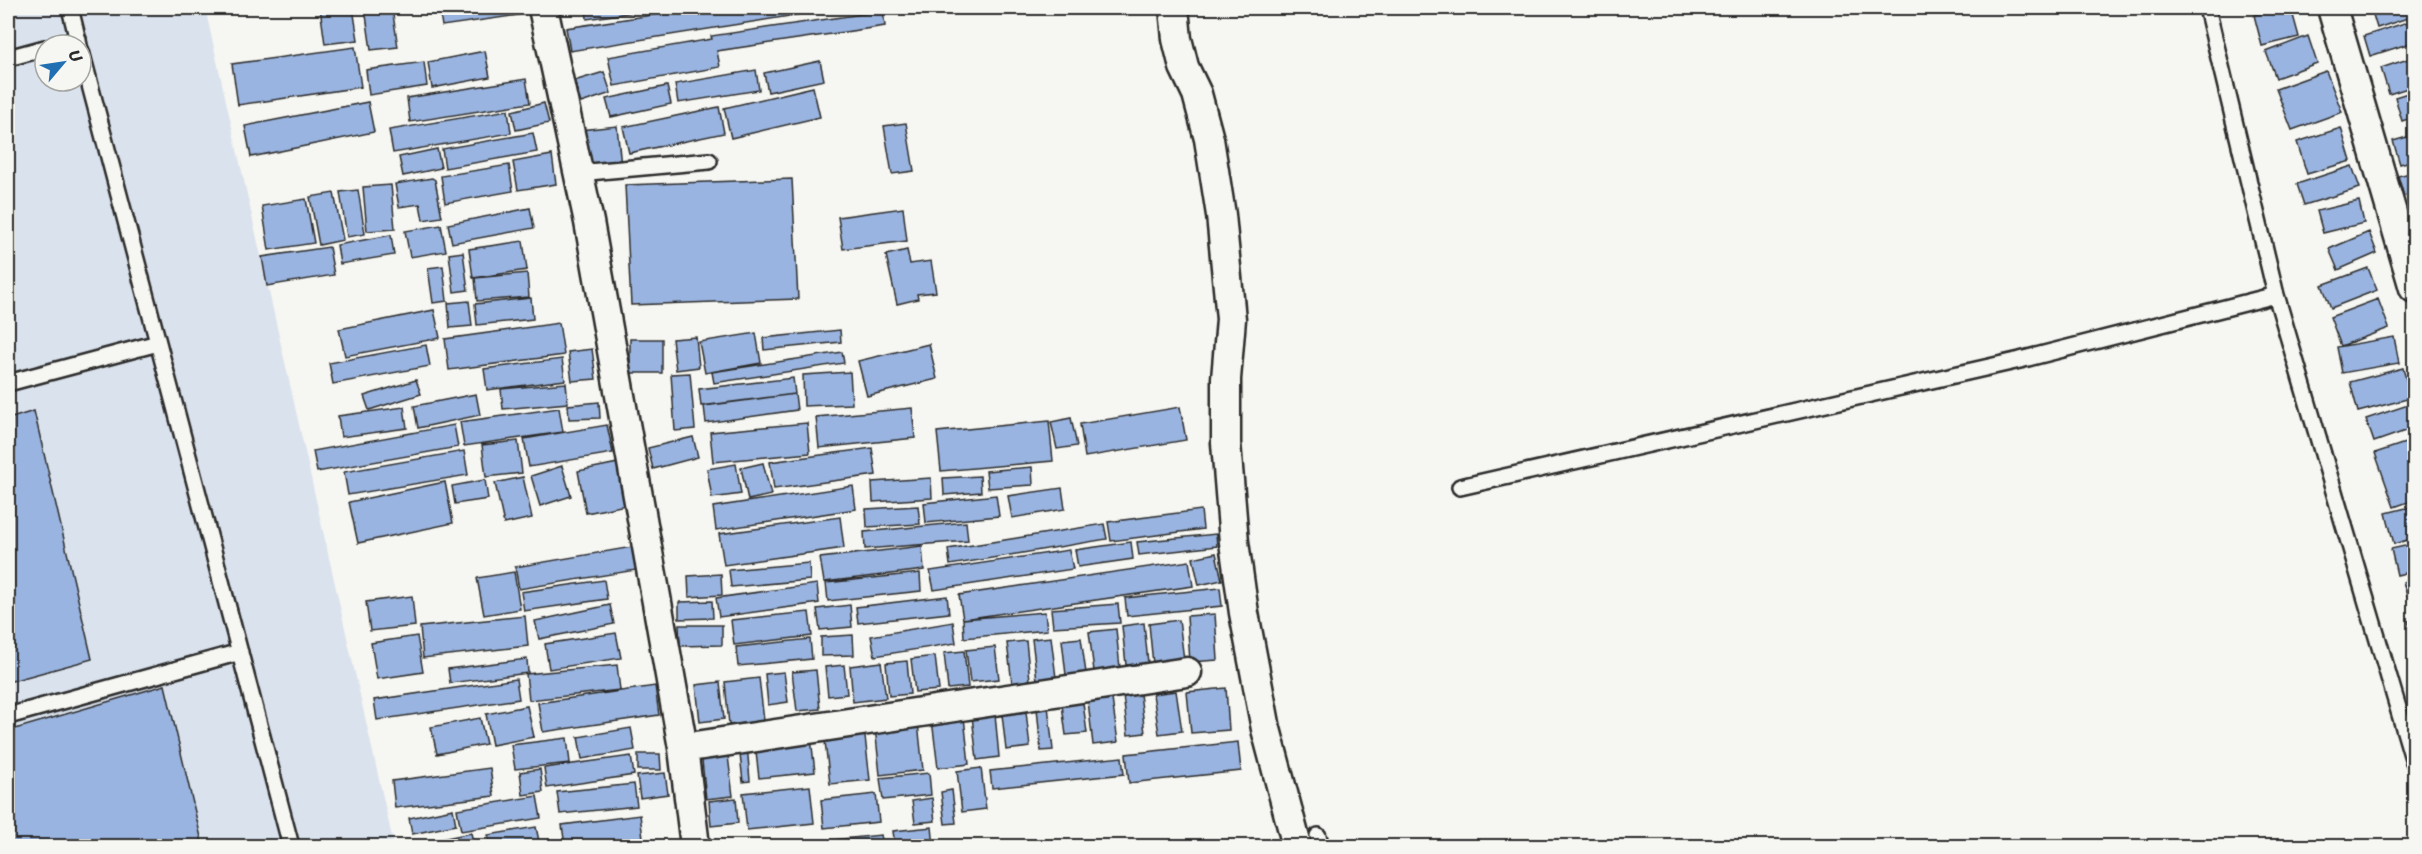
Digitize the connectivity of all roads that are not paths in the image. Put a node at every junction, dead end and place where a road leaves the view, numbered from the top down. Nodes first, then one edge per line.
1 (69, 8) edge
2 (543, 8) edge
3 (1174, 8) edge
4 (2207, 8) edge
5 (2332, 8) edge
6 (76, 33) edge
7 (33, 51) edge
8 (8, 58) edge
9 (92, 93) edge
10 (709, 162) dead end
11 (578, 173) junction
12 (2415, 288) edge
13 (2276, 295) junction
14 (158, 342) junction
15 (8, 383) edge
16 (1460, 487) dead end
17 (240, 652) junction
18 (1187, 672) dead end
19 (8, 716) edge
20 (683, 748) junction
21 (2415, 762) edge
22 (1312, 843) edge
23 (291, 846) edge
24 (695, 846) edge

1 - 6 lane
2 - 11 street
3 - 22 street
4 - 13 lane
5 - 12 street
7 - 8 lane
9 - 14 lane
10 - 11 lane
11 - 20 street
13 - 16 lane
13 - 21 lane
14 - 15 lane
14 - 17 lane
17 - 19 lane
17 - 23 lane
18 - 20 street
20 - 24 street

